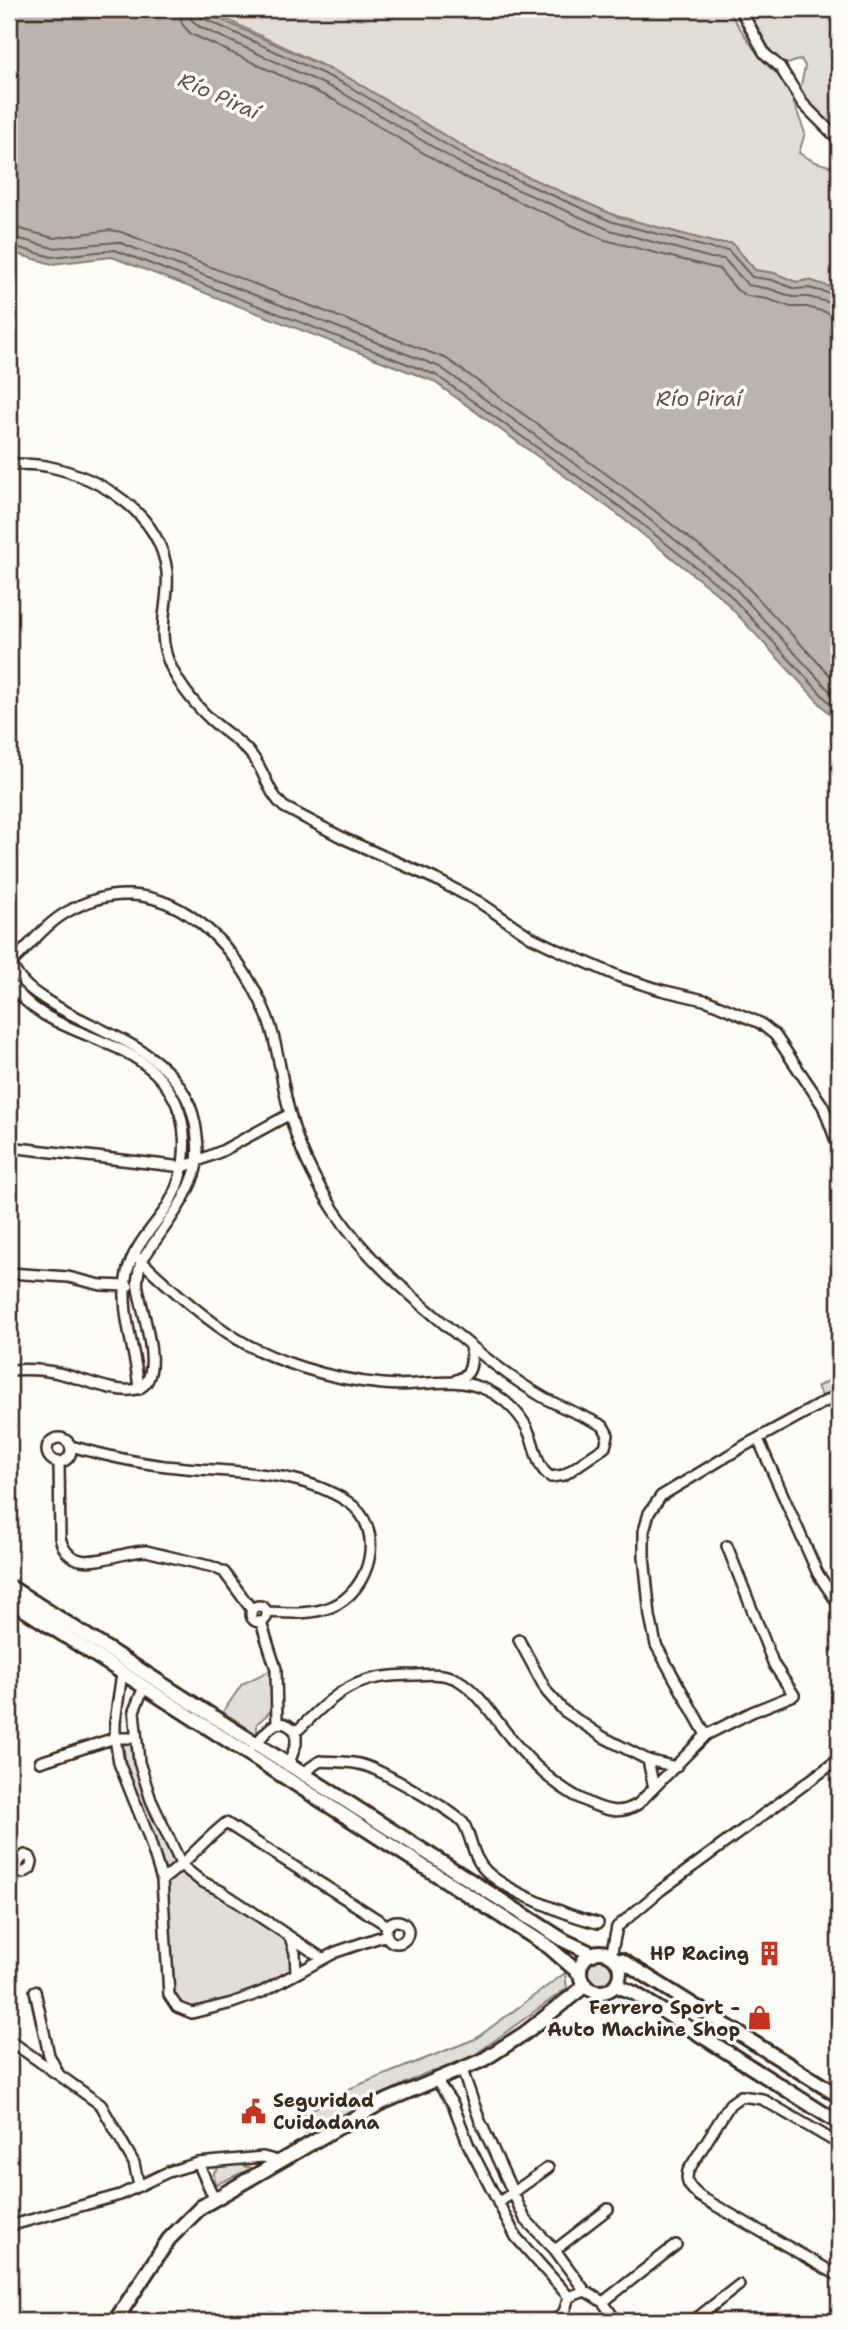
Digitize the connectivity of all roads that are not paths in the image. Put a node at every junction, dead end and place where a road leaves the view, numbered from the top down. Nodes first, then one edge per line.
1 (740, 9) edge
2 (839, 141) edge
3 (9, 464) edge
4 (10, 963) edge
5 (9, 981) edge
6 (24, 984) junction
7 (12, 993) edge
8 (290, 1114) junction
9 (9, 1147) edge
10 (839, 1149) edge
11 (197, 1162) junction
12 (184, 1167) junction
13 (134, 1254) junction
14 (141, 1262) junction
15 (9, 1273) edge
16 (137, 1285) junction
17 (125, 1286) junction
18 (470, 1346) junction
19 (9, 1370) edge
20 (454, 1381) junction
21 (139, 1388) junction
22 (839, 1394) edge
23 (758, 1439) junction
24 (71, 1446) junction
25 (59, 1462) junction
26 (727, 1546) dead end
27 (9, 1586) edge
28 (9, 1600) edge
29 (839, 1605) edge
30 (252, 1610) junction
31 (267, 1612) junction
32 (261, 1622) junction
33 (519, 1640) dead end
34 (122, 1673) junction
35 (147, 1683) junction
36 (277, 1722) junction
37 (296, 1732) junction
38 (706, 1735) junction
39 (115, 1738) junction
40 (135, 1738) junction
41 (256, 1745) junction
42 (839, 1759) edge
43 (648, 1760) junction
44 (40, 1762) dead end
45 (288, 1766) junction
46 (676, 1767) junction
47 (301, 1774) junction
48 (654, 1788) junction
49 (182, 1866) junction
50 (16, 1871) dead end
51 (162, 1880) junction
52 (9, 1893) edge
53 (598, 1923) dead end
54 (290, 1937) junction
55 (593, 1954) junction
56 (322, 1958) junction
57 (614, 1958) junction
58 (296, 1972) junction
59 (583, 1980) junction
60 (615, 1985) junction
61 (35, 1991) dead end
62 (674, 1992) junction
63 (663, 2011) junction
64 (743, 2035) junction
65 (9, 2040) edge
66 (731, 2053) junction
67 (463, 2070) junction
68 (59, 2075) junction
69 (436, 2080) junction
70 (471, 2096) junction
71 (839, 2096) edge
72 (453, 2104) junction
73 (839, 2123) edge
74 (839, 2144) edge
75 (278, 2161) junction
76 (198, 2163) junction
77 (548, 2168) dead end
78 (139, 2186) junction
79 (512, 2193) junction
80 (214, 2198) junction
81 (498, 2203) junction
82 (608, 2209) dead end
83 (9, 2226) edge
84 (676, 2245) dead end
85 (555, 2250) junction
86 (839, 2276) edge
87 (739, 2284) dead end
88 (585, 2291) junction
89 (569, 2297) junction
90 (603, 2302) junction
91 (115, 2321) edge
92 (554, 2321) edge
93 (616, 2321) edge
94 (692, 2321) edge

1 - 2 street
3 - 10 street
4 - 6 street
4 - 8 street
5 - 7 street
6 - 7 street
6 - 11 street
7 - 12 street
8 - 11 street
8 - 18 street
9 - 12 street
11 - 12 street
11 - 14 street
12 - 13 street
13 - 14 street
13 - 17 street
14 - 16 street
14 - 20 street
15 - 17 street
16 - 17 street
16 - 21 street
17 - 21 street
18 - 20 street
18 - 20 street
19 - 21 street
22 - 23 street
23 - 29 street
23 - 38 street
24 - 25 street
24 - 25 street
24 - 31 street
25 - 30 street
26 - 38 street
27 - 35 main road
28 - 34 main road
30 - 31 street
30 - 32 street
31 - 32 street
32 - 36 street
33 - 43 street
34 - 35 main road
34 - 39 street
35 - 40 street
35 - 41 main road
35 - 59 main road
36 - 37 street
36 - 41 street
37 - 45 street
37 - 48 street
38 - 46 street
39 - 40 street
39 - 44 street
39 - 51 street
40 - 49 street
41 - 45 main road
42 - 57 street
43 - 46 street
43 - 48 street
45 - 47 main road
46 - 48 street
47 - 53 street
47 - 55 main road
49 - 51 street
49 - 54 street
49 - 56 street
50 - 52 street
51 - 58 street
54 - 56 street
54 - 58 street
55 - 57 main road
55 - 59 main road
56 - 58 street
57 - 60 main road
57 - 62 main road
59 - 60 main road
59 - 67 main road
60 - 63 main road
61 - 68 street
62 - 63 main road
62 - 64 main road
63 - 66 main road
64 - 66 main road
64 - 71 main road
65 - 68 street
66 - 73 main road
67 - 69 main road
67 - 70 street
68 - 78 street
69 - 72 street
69 - 75 main road
70 - 72 street
70 - 79 street
72 - 81 street
74 - 86 street
75 - 76 street
75 - 80 main road
76 - 78 street
76 - 80 street
77 - 79 street
78 - 83 street
79 - 81 street
79 - 85 street
80 - 91 main road
81 - 89 street
82 - 85 street
84 - 90 street
85 - 88 street
87 - 94 street
88 - 89 street
88 - 90 street
89 - 92 street
90 - 93 street

